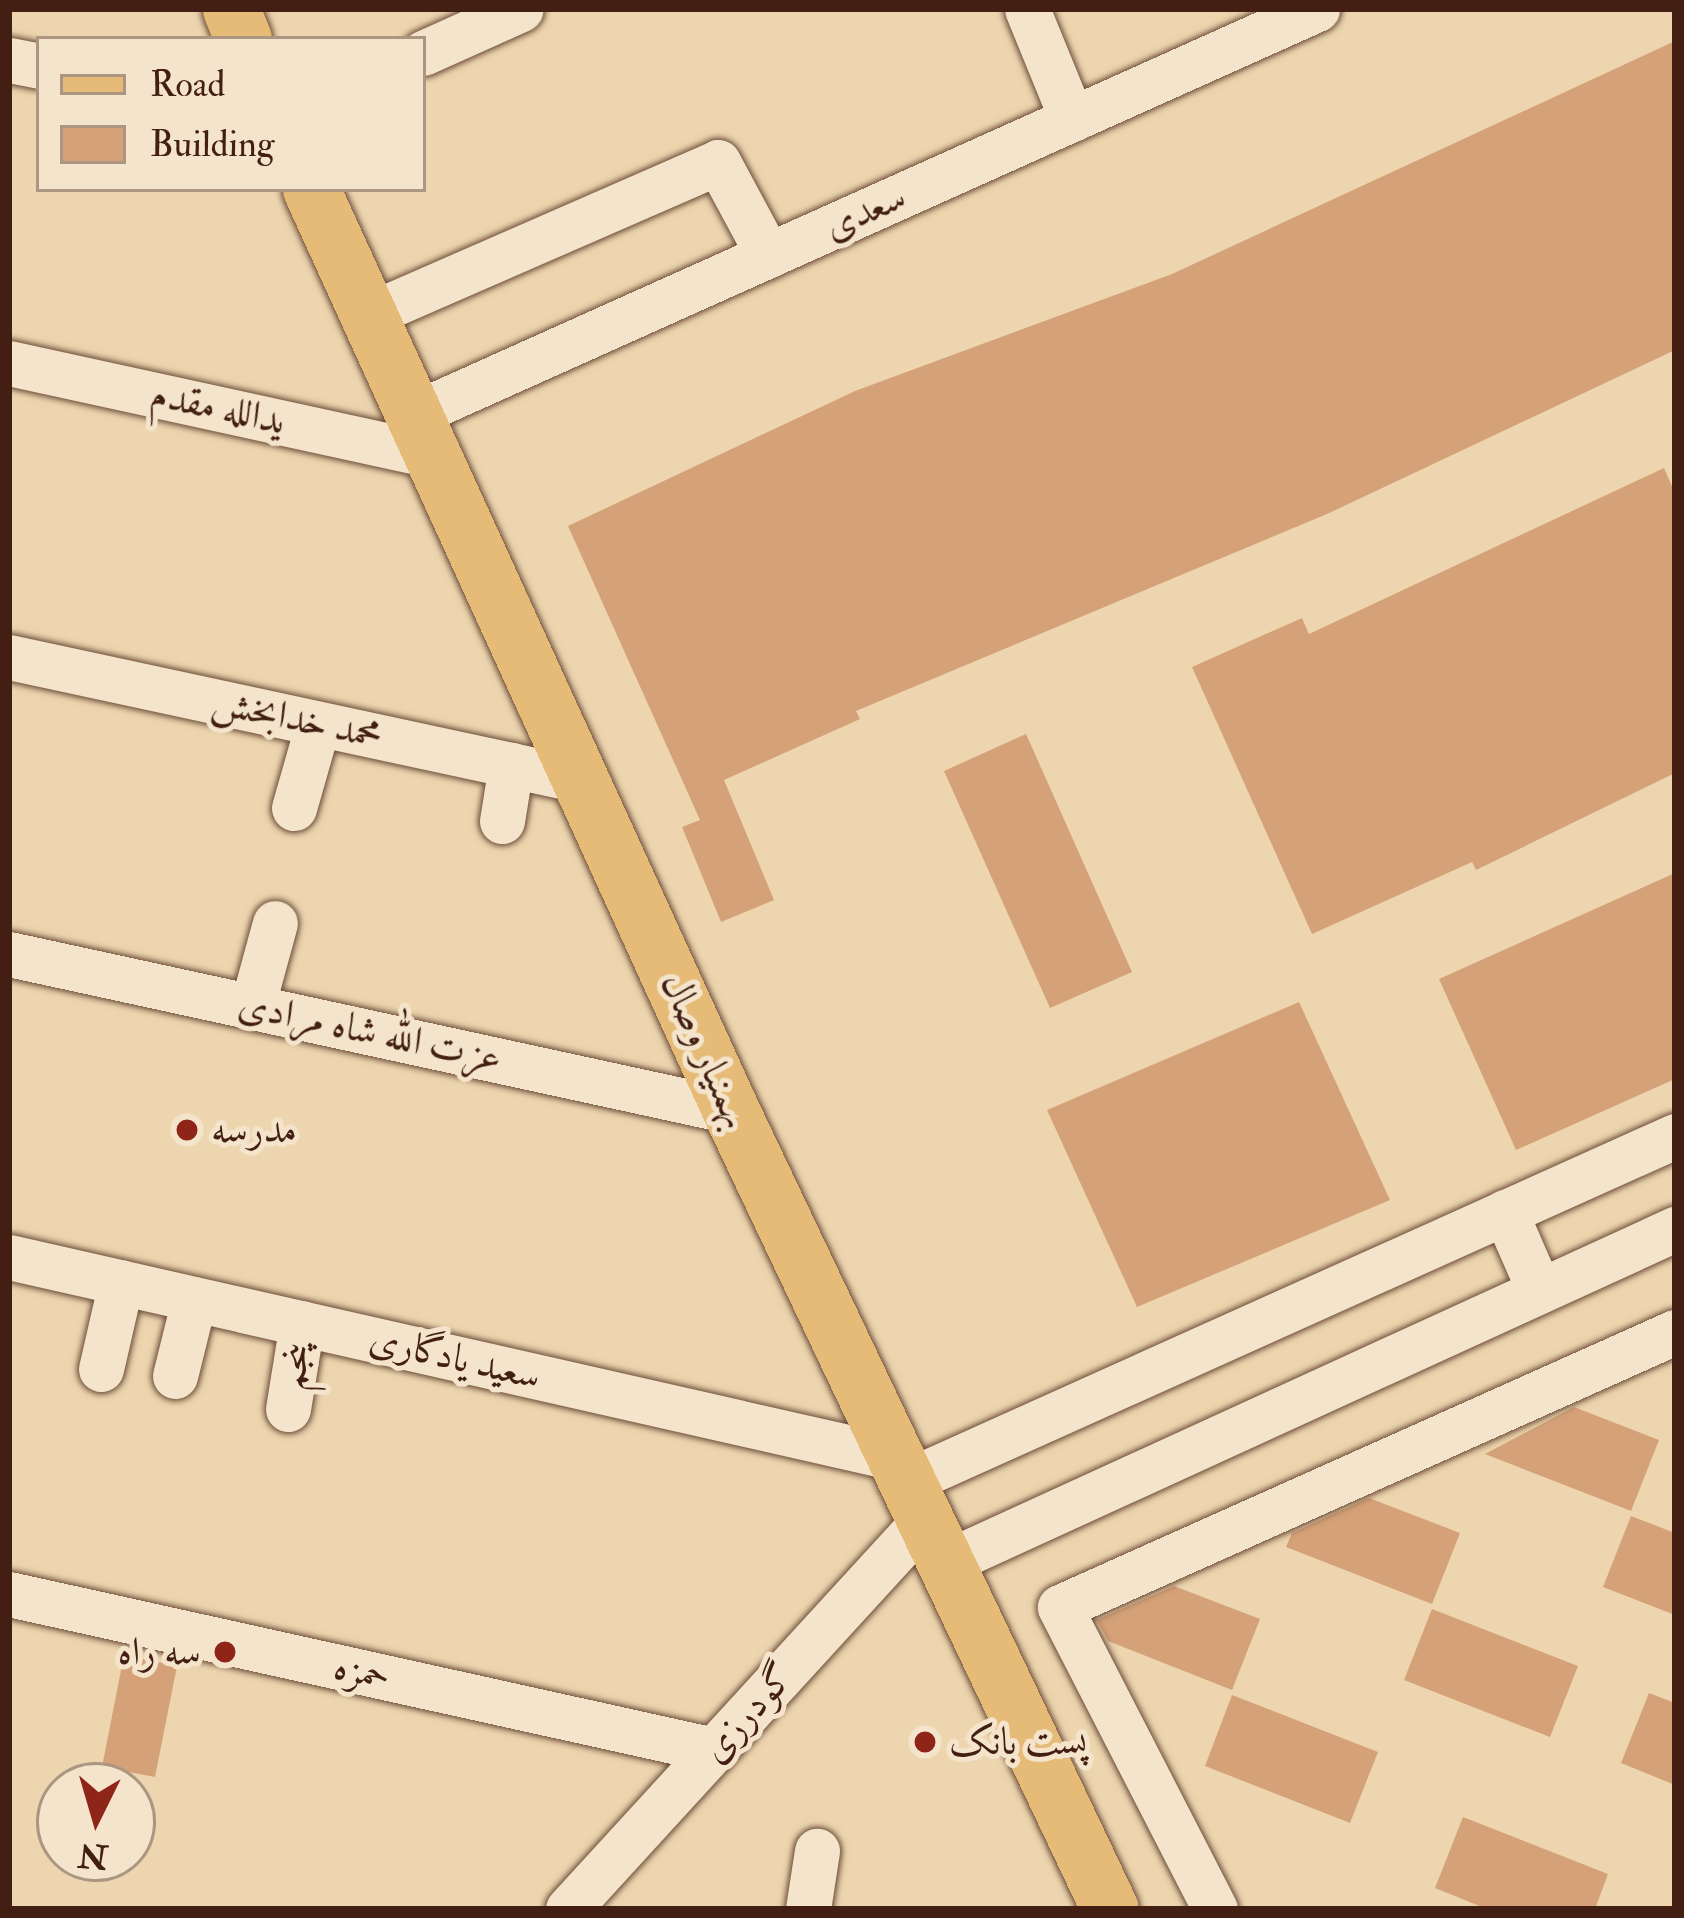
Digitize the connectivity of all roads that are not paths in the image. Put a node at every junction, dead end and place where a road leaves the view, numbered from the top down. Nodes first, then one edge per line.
1 (521, 9) edge
2 (1027, 9) edge
3 (1317, 9) edge
4 (426, 52) edge
5 (1072, 119) junction
6 (311, 192) edge
7 (768, 255) junction
8 (366, 316) junction
9 (9, 363) edge
10 (419, 434) junction
11 (9, 657) edge
12 (318, 724) junction
13 (511, 765) junction
14 (585, 781) junction
15 (294, 808) dead end
16 (502, 821) dead end
17 (275, 923) dead end
18 (9, 954) edge
19 (252, 1007) junction
20 (731, 1111) junction
21 (1675, 1136) edge
22 (1505, 1212) junction
23 (1675, 1229) edge
24 (9, 1257) edge
25 (121, 1282) junction
26 (1539, 1290) junction
27 (194, 1299) junction
28 (302, 1323) junction
29 (1675, 1332) edge
30 (101, 1369) dead end
31 (175, 1376) dead end
32 (288, 1409) dead end
33 (921, 1505) junction
34 (9, 1594) edge
35 (714, 1750) junction
36 (817, 1851) dead end
37 (573, 1904) edge
38 (622, 1909) edge
39 (808, 1909) edge
40 (1110, 1909) edge
41 (1215, 1909) edge

1 - 4 street
2 - 5 street
3 - 5 street, سعدی
5 - 7 street, سعدی
6 - 8 main road, بهمنیار وصال
7 - 8 street
7 - 10 street, سعدی
8 - 10 main road, بهمنیار وصال
9 - 10 street, یدالله مقدم
10 - 14 main road, بهمنیار وصال
11 - 12 street, محمد خدابخش
12 - 13 street, محمد خدابخش
12 - 15 street
13 - 14 street, محمد خدابخش
13 - 16 street
14 - 20 main road, بهمنیار وصال
17 - 19 street
18 - 19 street, عزت الله شاه مرادی
19 - 20 street, عزت الله شاه مرادی
20 - 33 main road, بهمنیار وصال
21 - 22 street
22 - 26 street
22 - 33 street
23 - 26 street
24 - 25 street, سعید یادگاری
25 - 27 street, سعید یادگاری
25 - 30 street
26 - 33 street
27 - 28 street, سعید یادگاری
27 - 31 street
28 - 32 street, پنجم
28 - 33 street, سعید یادگاری
29 - 41 street
33 - 35 street, گودرزی
33 - 40 main road, بهمنیار وصال
34 - 35 street, حمزه
35 - 37 street, گودرزی
36 - 39 street
37 - 38 street

